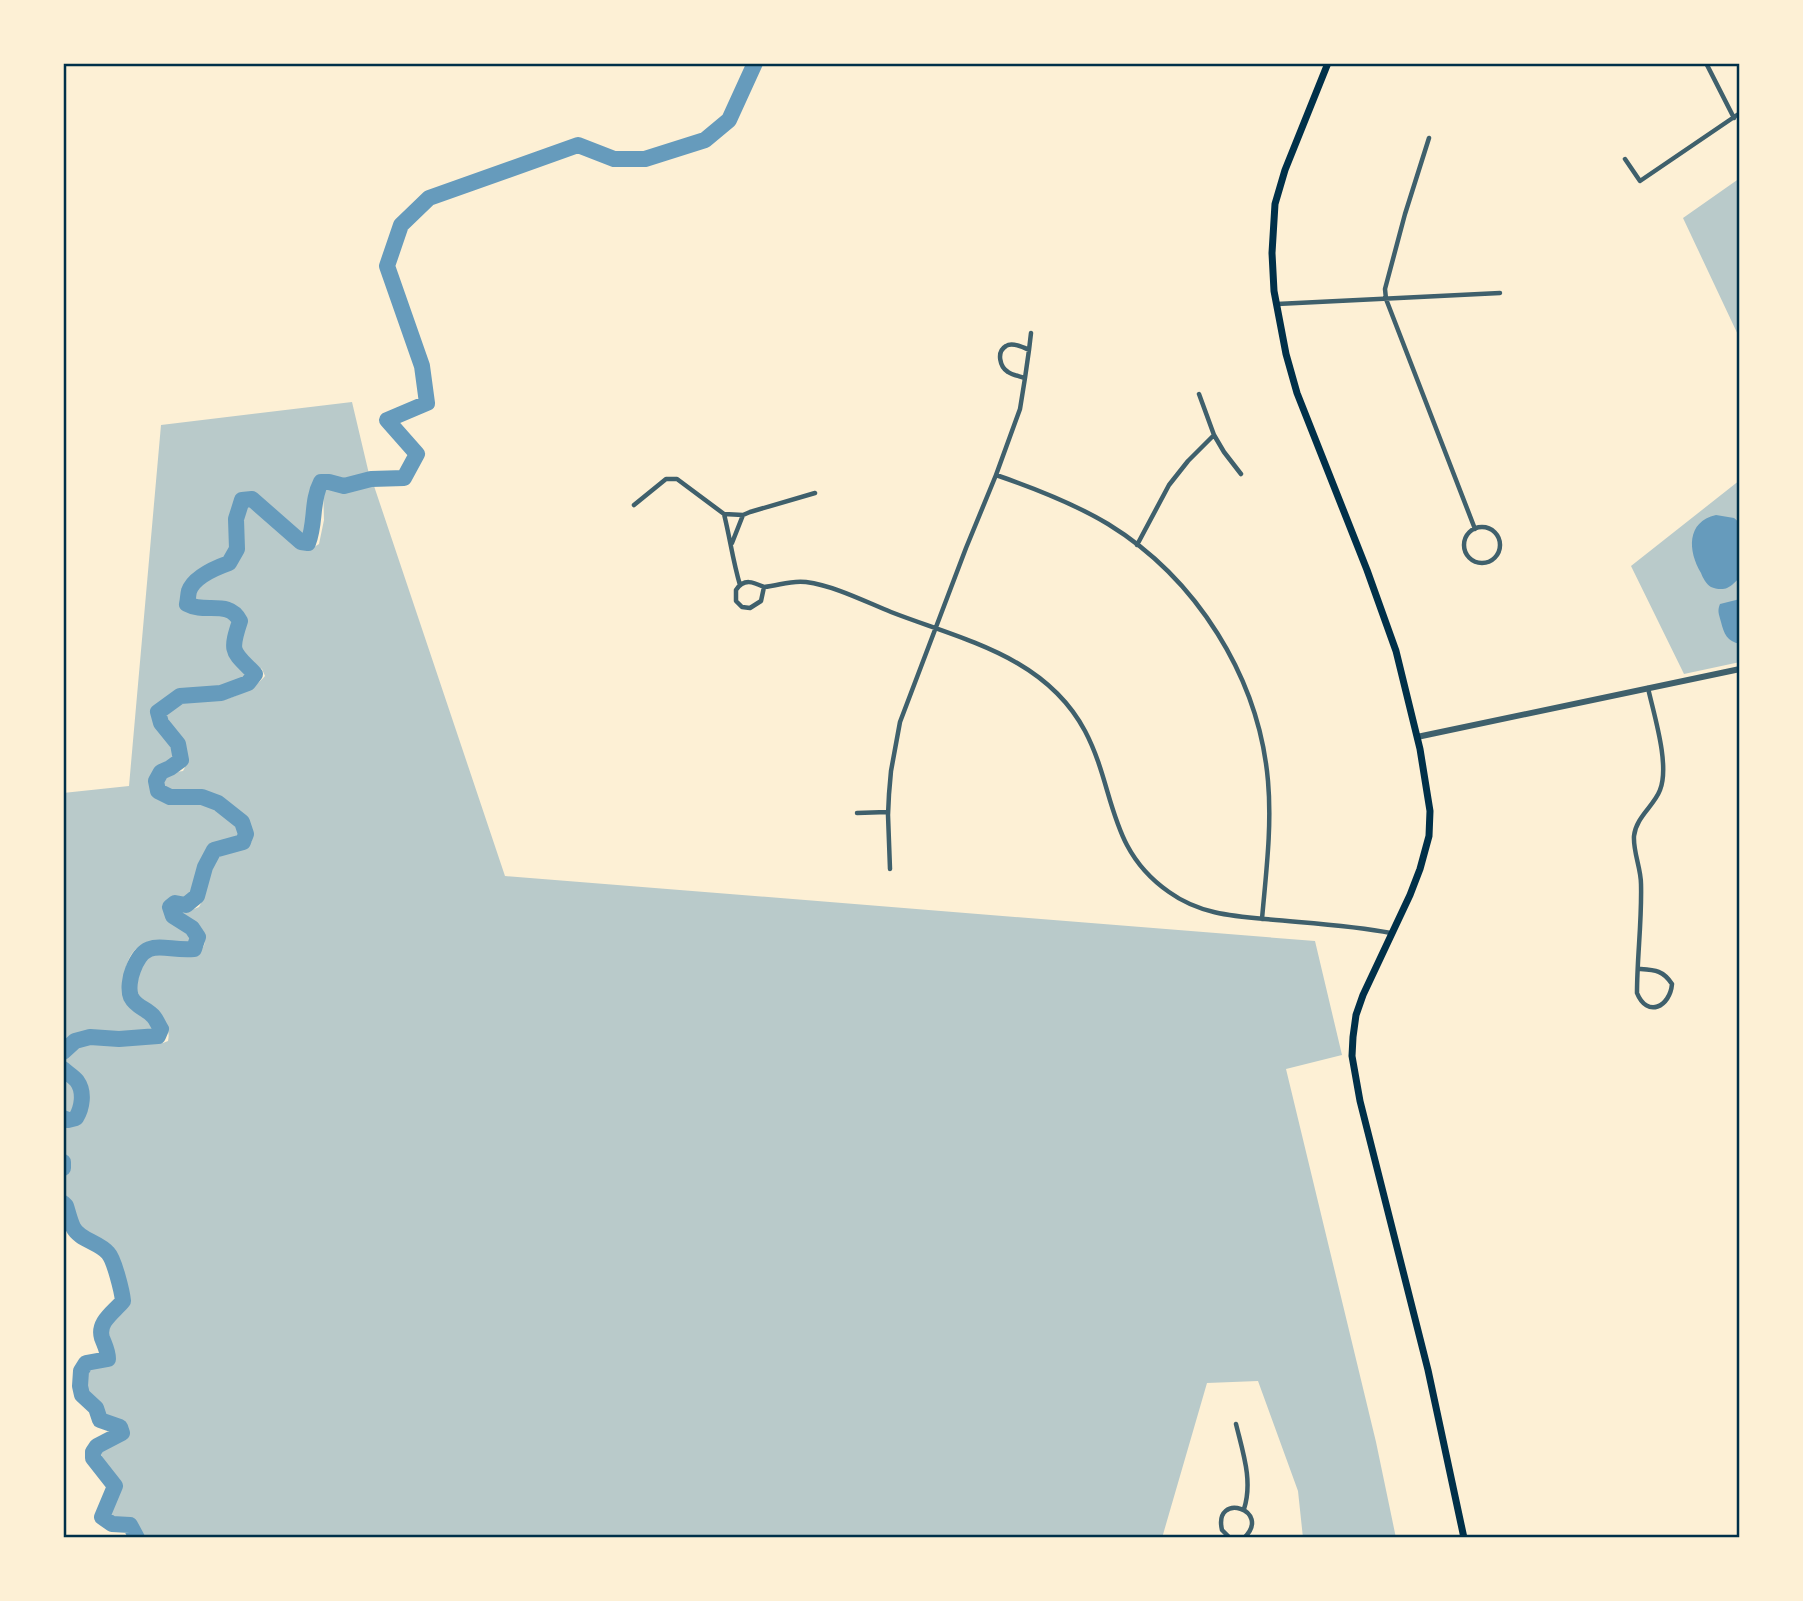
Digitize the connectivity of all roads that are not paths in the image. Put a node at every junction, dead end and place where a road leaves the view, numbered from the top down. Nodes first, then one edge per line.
1 (1328, 63) edge
2 (1706, 63) edge
3 (1740, 113) edge
4 (1734, 118) junction
5 (1429, 138) dead end
6 (1625, 159) dead end
7 (1500, 293) dead end
8 (1386, 299) junction
9 (1276, 304) junction
10 (1031, 333) dead end
11 (1029, 349) junction
12 (1025, 378) junction
13 (1199, 394) dead end
14 (1214, 435) junction
15 (1241, 474) dead end
16 (996, 475) junction
17 (815, 493) dead end
18 (634, 505) dead end
19 (724, 514) junction
20 (743, 515) junction
21 (1475, 529) junction
22 (732, 543) junction
23 (1137, 545) junction
24 (740, 585) junction
25 (764, 587) junction
26 (936, 628) junction
27 (1740, 669) edge
28 (1648, 688) junction
29 (1417, 737) junction
30 (888, 812) junction
31 (857, 813) dead end
32 (890, 869) dead end
33 (1262, 919) junction
34 (1392, 933) junction
35 (1639, 969) junction
36 (1236, 1424) dead end
37 (1244, 1509) junction
38 (1230, 1538) edge
39 (1244, 1538) edge
40 (1464, 1538) edge

1 - 9 main road
2 - 4 street
3 - 4 street
4 - 6 street
5 - 8 street
7 - 8 street
8 - 9 street
8 - 21 street
9 - 29 main road
10 - 11 street
11 - 12 street
11 - 12 street
12 - 16 street
13 - 14 street
14 - 15 street
14 - 23 street
16 - 23 street
16 - 26 street
17 - 20 street
18 - 19 street
19 - 20 street
19 - 22 street
20 - 22 street
21 - 21 street
22 - 24 street
23 - 33 street
24 - 25 street
24 - 25 street
25 - 26 street
26 - 30 street
26 - 33 street
27 - 28 street
28 - 29 street
28 - 35 street
29 - 34 main road
30 - 31 street
30 - 32 street
33 - 34 street
34 - 40 main road
35 - 35 street
36 - 37 street
37 - 38 street
37 - 39 street

